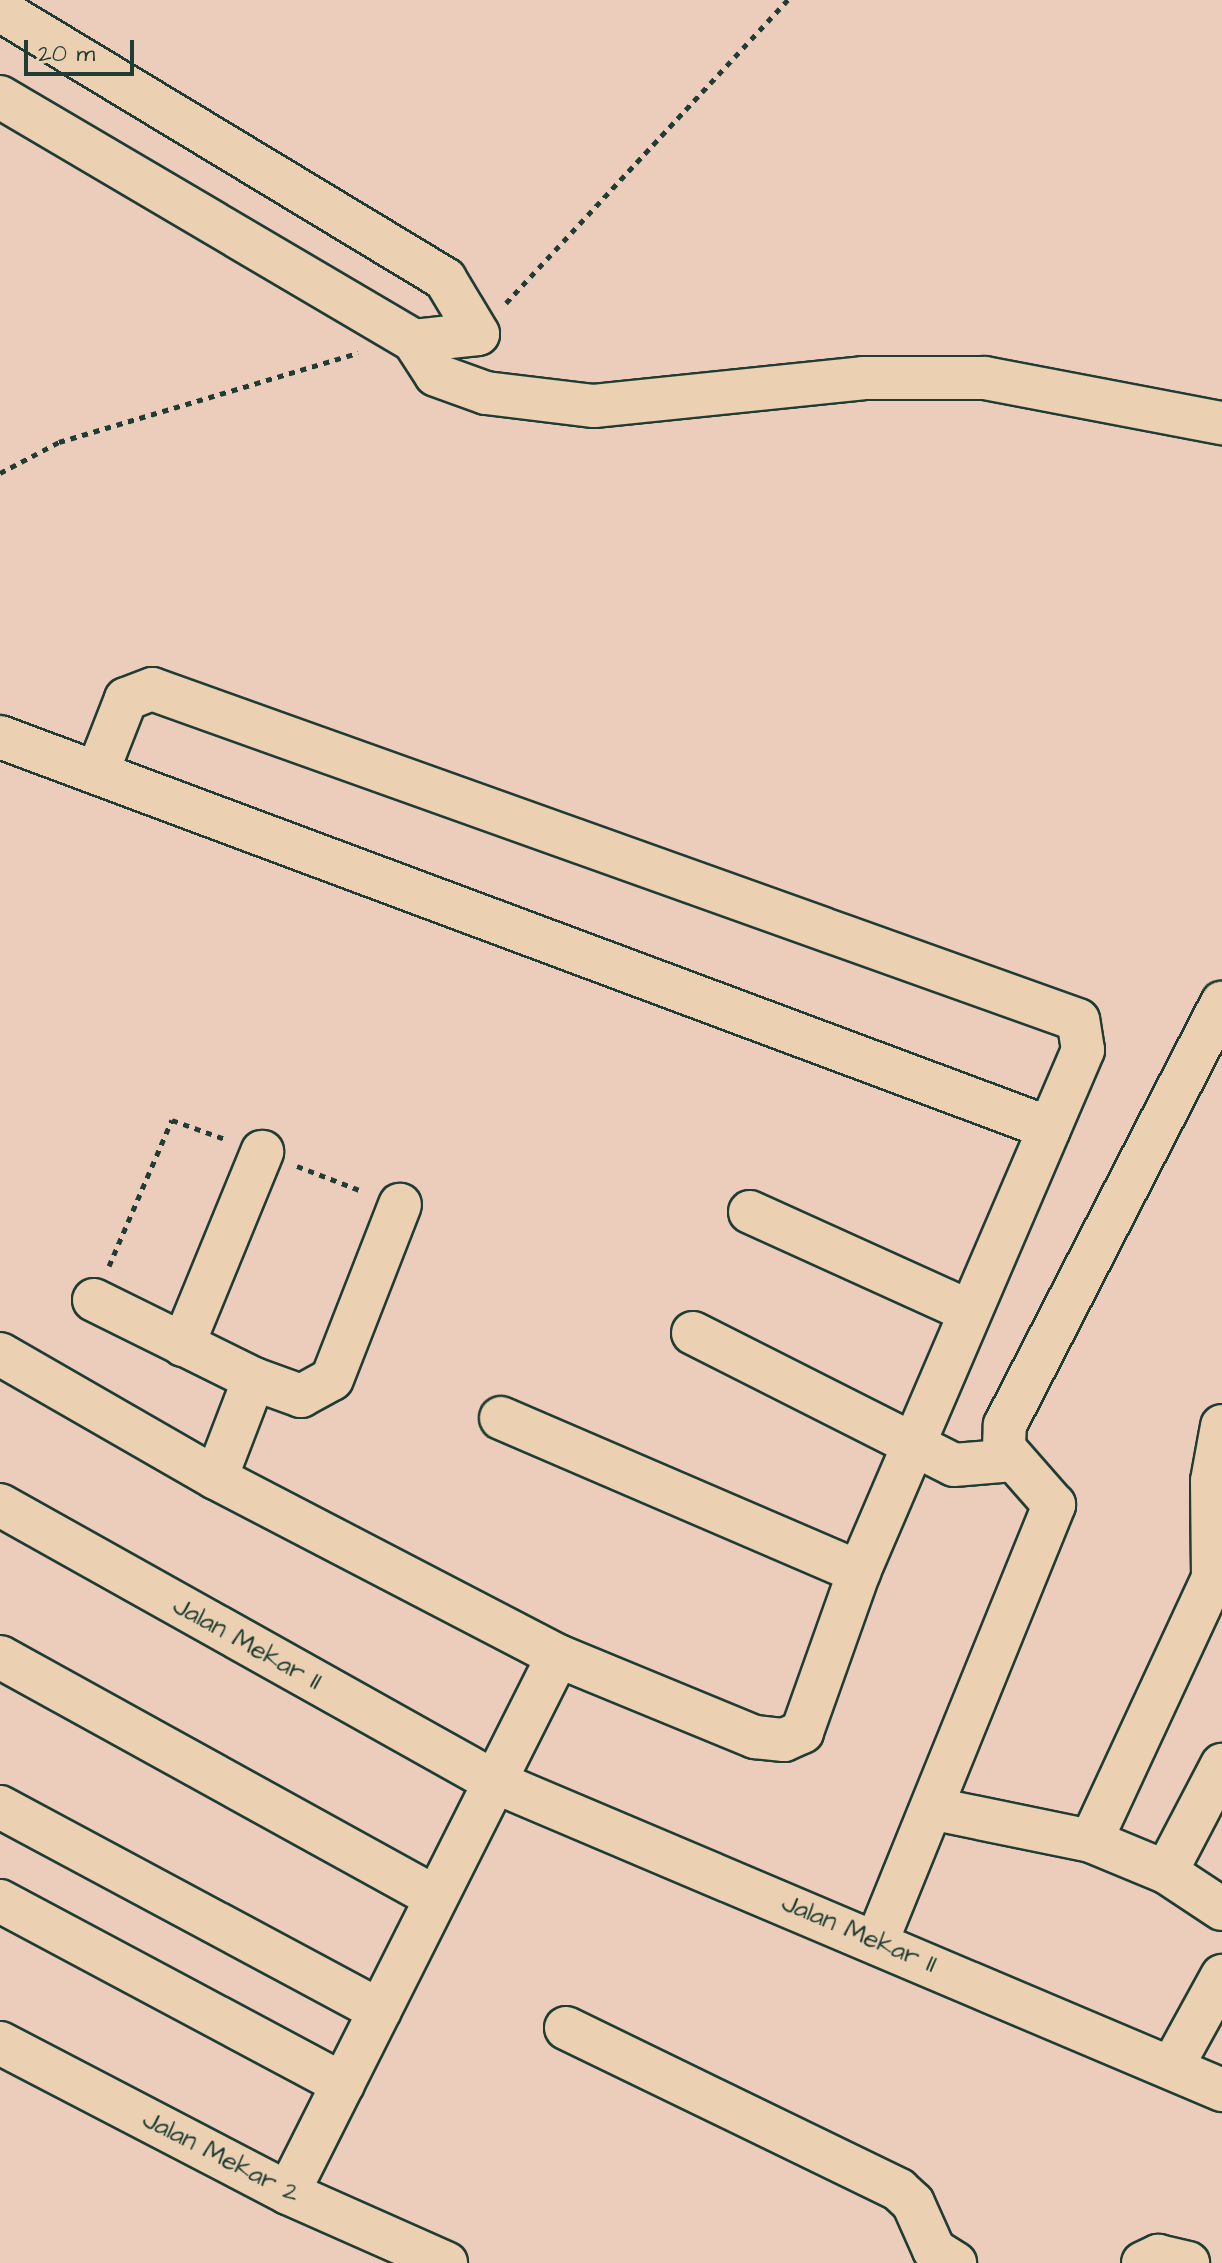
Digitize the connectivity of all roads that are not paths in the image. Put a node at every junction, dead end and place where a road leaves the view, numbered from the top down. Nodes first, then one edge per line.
1 (0, 10) edge
2 (0, 97) edge
3 (421, 353) junction
4 (1222, 423) edge
5 (0, 737) edge
6 (97, 773) junction
7 (1222, 1003) edge
8 (1049, 1128) junction
9 (262, 1152) road end
10 (400, 1205) road end
11 (750, 1212) dead end
12 (94, 1300) road end
13 (968, 1311) junction
14 (693, 1333) dead end
15 (183, 1345) junction
16 (0, 1354) edge
17 (254, 1379) junction
18 (501, 1418) dead end
19 (1222, 1426) edge
20 (916, 1439) junction
21 (1013, 1460) junction
22 (216, 1478) junction
23 (0, 1505) edge
24 (859, 1572) junction
25 (558, 1656) junction
26 (0, 1657) edge
27 (1222, 1765) edge
28 (495, 1782) junction
29 (0, 1807) edge
30 (935, 1809) junction
31 (1091, 1841) junction
32 (1166, 1872) junction
33 (436, 1898) junction
34 (0, 1901) edge
35 (1222, 1909) edge
36 (877, 1941) junction
37 (1222, 1976) edge
38 (380, 2011) junction
39 (566, 2028) dead end
40 (0, 2043) edge
41 (1172, 2067) junction
42 (343, 2084) junction
43 (1222, 2090) edge
44 (288, 2193) junction
45 (446, 2263) edge
46 (955, 2263) edge
47 (1143, 2263) edge
48 (1188, 2263) edge

1 - 3 street
2 - 3 street
3 - 4 street
5 - 6 street
6 - 8 street
6 - 8 street
7 - 21 street
8 - 13 street
9 - 15 street
10 - 17 street
11 - 13 street
12 - 15 street
13 - 20 street
14 - 20 street
15 - 17 street
16 - 22 street
17 - 22 street
18 - 24 street
19 - 31 street
20 - 21 street
20 - 24 street
21 - 30 street
22 - 25 street
23 - 28 street, Jalan Mekar II
24 - 25 street
25 - 28 street
26 - 33 street
27 - 32 street
28 - 33 street
28 - 36 street, Jalan Mekar II
29 - 38 street
30 - 31 street
30 - 36 street
31 - 32 street
32 - 35 street
33 - 38 street
34 - 42 street
36 - 41 street, Jalan Mekar II
37 - 41 street
38 - 42 street
39 - 46 street
40 - 44 street, Jalan Mekar 2
41 - 43 street, Jalan Mekar II
42 - 44 street
44 - 45 street, Jalan Mekar 2
47 - 48 street

